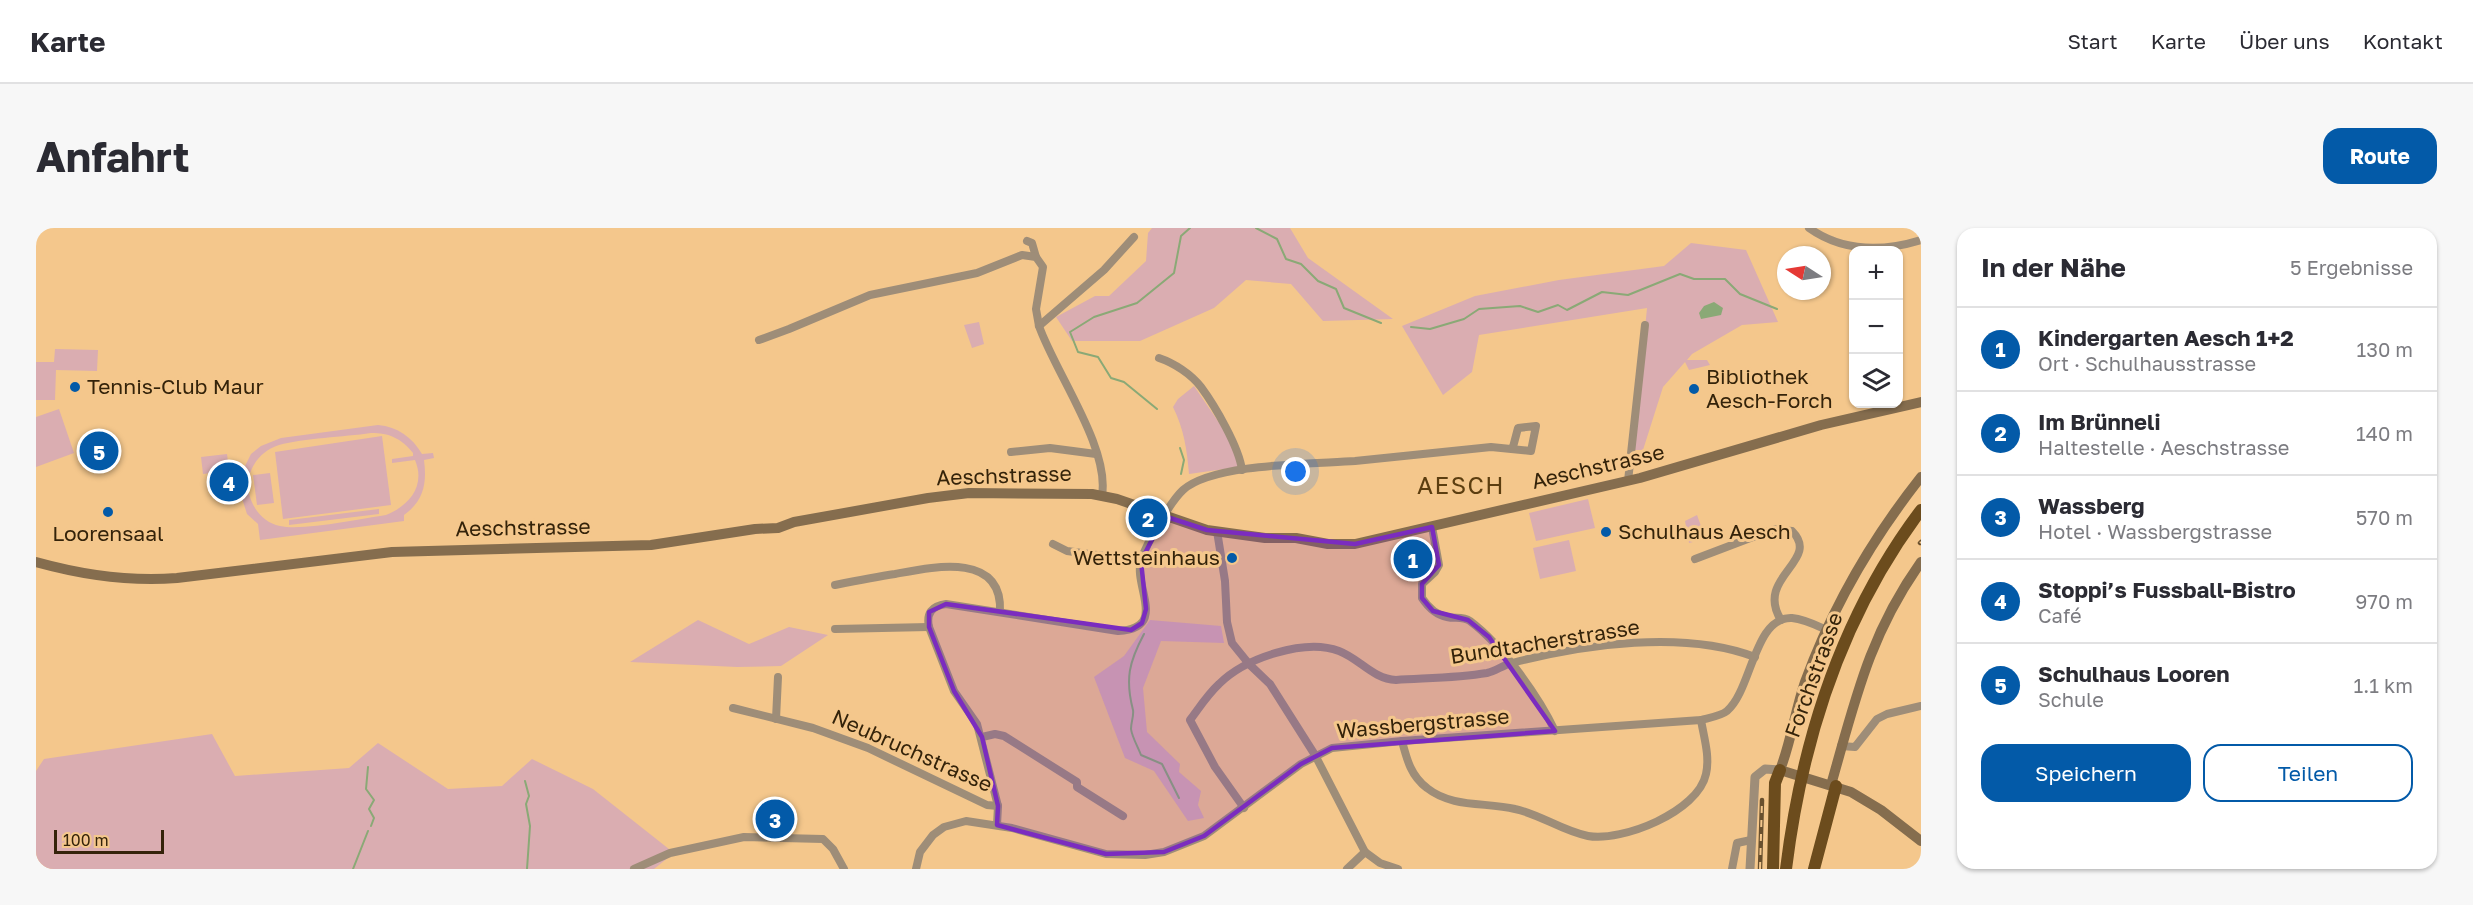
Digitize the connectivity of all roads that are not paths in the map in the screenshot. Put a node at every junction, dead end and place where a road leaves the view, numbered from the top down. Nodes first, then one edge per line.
1 (1809, 228) edge
2 (1134, 237) dead end
3 (1921, 240) edge
4 (1027, 241) dead end
5 (1036, 258) junction
6 (1645, 325) dead end
7 (1039, 326) junction
8 (759, 340) dead end
9 (1159, 358) dead end
10 (1921, 402) edge
11 (1513, 447) dead end
12 (1011, 452) dead end
13 (1096, 454) junction
14 (1242, 470) junction
15 (1921, 477) edge
16 (1628, 481) junction
17 (1102, 495) junction
18 (1921, 510) edge
19 (1164, 516) junction
20 (1921, 519) edge
21 (1432, 527) junction
22 (1217, 531) junction
23 (1053, 544) dead end
24 (1695, 559) dead end
25 (1141, 561) junction
26 (1921, 561) edge
27 (36, 562) edge
28 (835, 585) dead end
29 (1000, 612) junction
30 (1782, 620) junction
31 (929, 627) junction
32 (835, 629) dead end
33 (1827, 630) junction
34 (1755, 657) junction
35 (1510, 663) junction
36 (1249, 664) junction
37 (778, 677) dead end
38 (1921, 706) edge
39 (734, 708) dead end
40 (776, 719) junction
41 (1701, 720) junction
42 (1555, 731) junction
43 (982, 737) junction
44 (1402, 741) junction
45 (1841, 746) junction
46 (1315, 755) junction
47 (1784, 771) junction
48 (1829, 784) junction
49 (998, 806) junction
50 (1244, 808) junction
51 (1122, 816) dead end
52 (997, 825) junction
53 (1751, 840) junction
54 (1921, 841) edge
55 (1365, 852) junction
56 (634, 869) edge
57 (844, 869) edge
58 (916, 869) edge
59 (1348, 869) edge
60 (1398, 869) edge
61 (1732, 869) edge
62 (1750, 869) edge
63 (1773, 869) edge
64 (1786, 869) edge
65 (1791, 869) edge
66 (1814, 869) edge

1 - 3 street
2 - 7 street
4 - 5 street
5 - 7 street
5 - 8 street
6 - 16 street
7 - 13 street
9 - 14 street
10 - 16 main road, Aeschstrasse
11 - 14 street
12 - 13 street
13 - 17 street
14 - 19 street
15 - 33 main road
16 - 21 main road, Aeschstrasse
17 - 19 main road, Aeschstrasse
17 - 27 main road, Aeschstrasse
18 - 64 highway, Forchstrasse
19 - 22 main road, Aeschstrasse
19 - 25 street
20 - 65 highway, Forchstrasse
21 - 22 main road, Aeschstrasse
21 - 35 street
22 - 36 street
23 - 25 street
24 - 30 street
25 - 29 street
26 - 45 main road
28 - 29 street
29 - 31 street
30 - 33 street
30 - 34 street, Wassbergstrasse
31 - 32 street
31 - 43 street
33 - 47 main road
34 - 35 street, Bundtacherstrasse
34 - 41 street, Wassbergstrasse
35 - 36 street, Bundtacherstrasse
35 - 42 street
36 - 46 street
36 - 50 street, Bundtacherstrasse
37 - 40 street
38 - 45 street
39 - 40 street, Neubruchstrasse
40 - 49 street, Neubruchstrasse
41 - 42 street, Wassbergstrasse
41 - 44 street
42 - 44 street, Wassbergstrasse
43 - 49 street
43 - 51 street
44 - 46 street, Wassbergstrasse
45 - 48 main road
46 - 50 street, Wassbergstrasse
46 - 55 street
47 - 48 main road
47 - 53 street
47 - 63 highway
48 - 54 main road
48 - 66 highway
49 - 52 street
50 - 52 street, Wassbergstrasse
52 - 58 street, Wassbergstrasse
53 - 61 street
53 - 62 street
55 - 59 street
55 - 60 street
56 - 57 street

